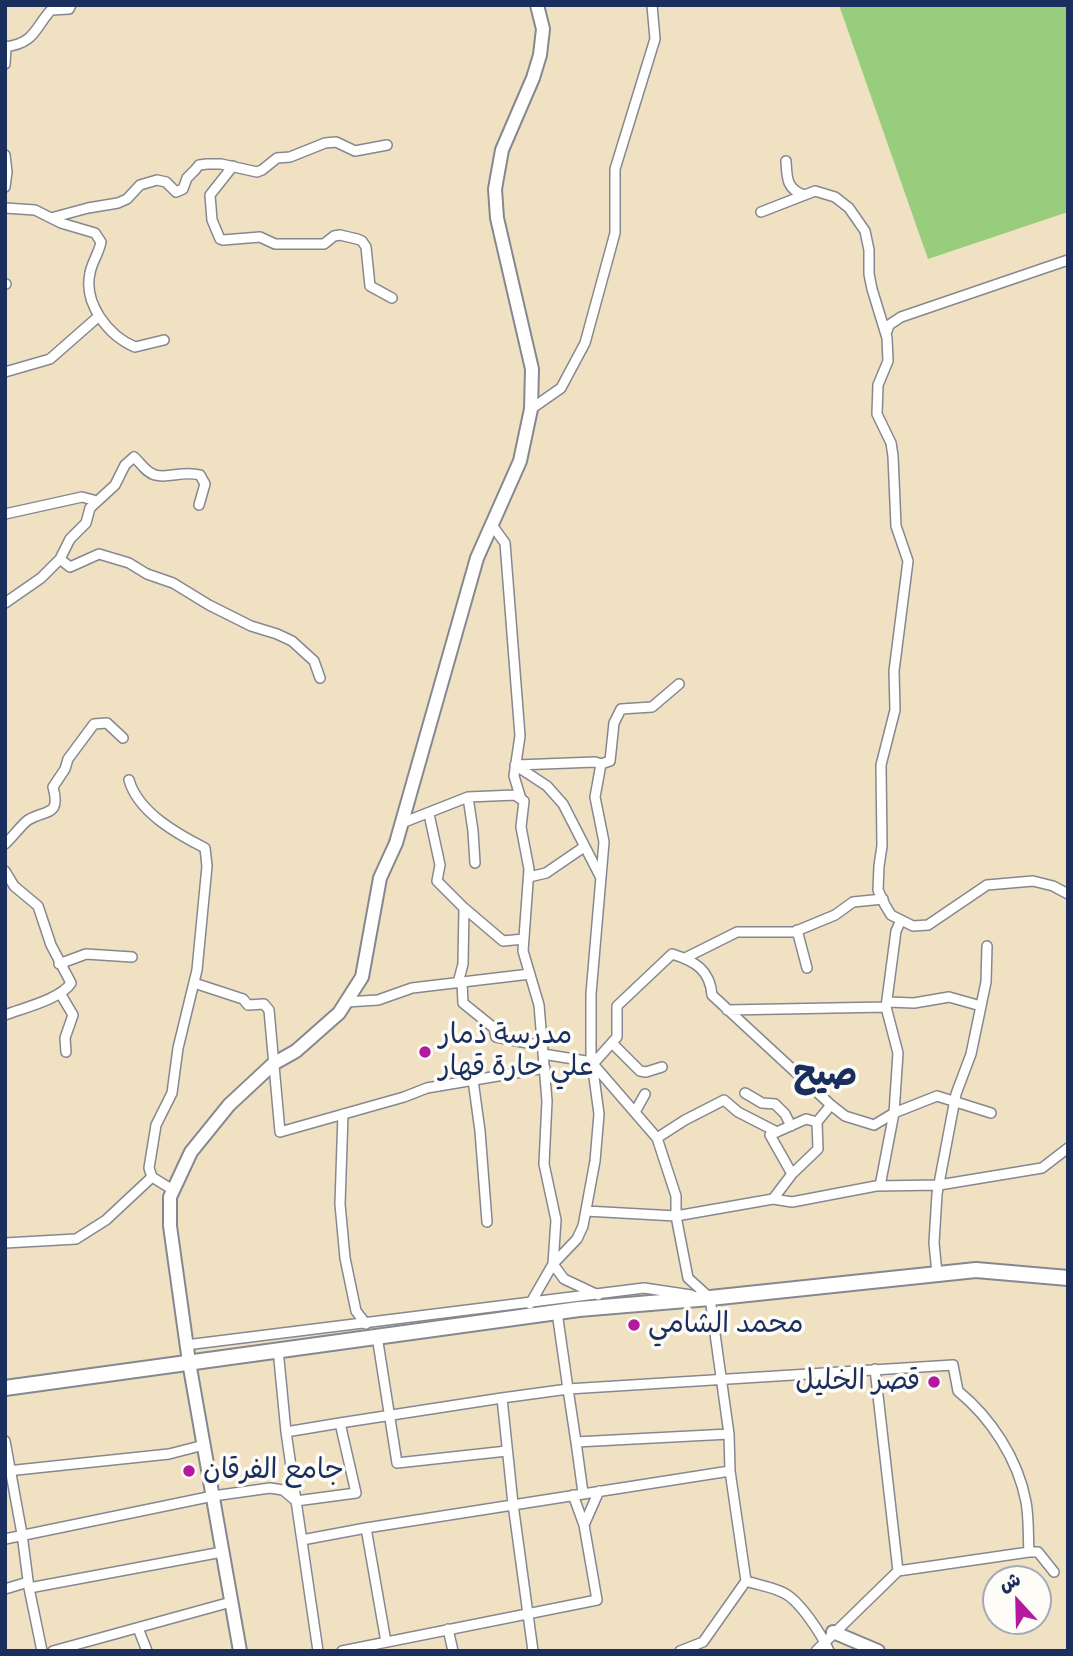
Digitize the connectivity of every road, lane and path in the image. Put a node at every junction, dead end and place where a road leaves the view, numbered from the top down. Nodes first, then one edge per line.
1 (71, 5) edge
2 (537, 5) edge
3 (652, 5) edge
4 (6, 47) edge
5 (5, 64) edge
6 (387, 145) dead end
7 (5, 155) edge
8 (786, 161) dead end
9 (233, 166) junction
10 (5, 187) edge
11 (804, 195) junction
12 (5, 208) edge
13 (761, 212) dead end
14 (51, 218) junction
15 (1068, 260) edge
16 (392, 298) dead end
17 (99, 316) junction
18 (886, 334) junction
19 (164, 340) dead end
20 (5, 372) edge
21 (531, 409) junction
22 (97, 501) junction
23 (200, 505) dead end
24 (5, 514) edge
25 (492, 525) junction
26 (60, 559) junction
27 (5, 603) edge
28 (320, 678) dead end
29 (679, 684) dead end
30 (123, 738) dead end
31 (601, 764) junction
32 (515, 765) junction
33 (129, 780) dead end
34 (468, 797) junction
35 (521, 799) junction
36 (429, 814) junction
37 (402, 823) junction
38 (5, 844) edge
39 (584, 846) junction
40 (475, 863) dead end
41 (5, 871) edge
42 (528, 877) junction
43 (602, 879) junction
44 (1068, 894) edge
45 (883, 899) junction
46 (463, 907) junction
47 (901, 920) junction
48 (797, 930) junction
49 (524, 939) junction
50 (987, 947) dead end
51 (132, 957) dead end
52 (685, 958) junction
53 (59, 964) junction
54 (807, 968) dead end
55 (530, 974) junction
56 (194, 983) junction
57 (460, 983) junction
58 (60, 993) junction
59 (346, 1002) junction
60 (887, 1004) junction
61 (981, 1006) junction
62 (727, 1010) junction
63 (5, 1015) edge
64 (611, 1043) junction
65 (543, 1050) junction
66 (66, 1052) dead end
67 (592, 1063) junction
68 (273, 1064) junction
69 (662, 1067) dead end
70 (545, 1068) junction
71 (473, 1080) junction
72 (745, 1093) dead end
73 (645, 1094) dead end
74 (954, 1101) junction
75 (831, 1105) junction
76 (635, 1112) junction
77 (894, 1113) junction
78 (991, 1113) dead end
79 (343, 1114) junction
80 (817, 1122) junction
81 (791, 1126) junction
82 (777, 1132) junction
83 (657, 1138) junction
84 (1068, 1148) edge
85 (792, 1174) junction
86 (152, 1177) junction
87 (939, 1185) junction
88 (880, 1186) junction
89 (173, 1190) junction
90 (773, 1199) junction
91 (586, 1211) junction
92 (676, 1216) junction
93 (487, 1222) dead end
94 (5, 1242) edge
95 (553, 1264) junction
96 (937, 1273) junction
97 (1068, 1278) edge
98 (598, 1295) junction
99 (710, 1298) junction
100 (530, 1304) junction
101 (557, 1312) junction
102 (366, 1324) junction
103 (377, 1336) junction
104 (186, 1345) junction
105 (278, 1349) junction
106 (189, 1362) junction
107 (875, 1369) junction
108 (721, 1380) junction
109 (5, 1388) edge
110 (568, 1389) junction
111 (502, 1398) junction
112 (390, 1415) junction
113 (340, 1423) junction
114 (286, 1432) junction
115 (729, 1434) junction
116 (5, 1441) edge
117 (576, 1442) junction
118 (204, 1446) junction
119 (507, 1451) junction
120 (7, 1471) edge
121 (730, 1471) junction
122 (599, 1491) junction
123 (578, 1494) junction
124 (213, 1496) junction
125 (296, 1501) junction
126 (513, 1504) junction
127 (584, 1525) junction
128 (366, 1528) junction
129 (23, 1534) junction
130 (5, 1539) edge
131 (302, 1540) junction
132 (222, 1552) junction
133 (1029, 1552) junction
134 (898, 1571) junction
135 (1054, 1572) dead end
136 (746, 1581) junction
137 (29, 1585) junction
138 (5, 1589) edge
139 (231, 1602) junction
140 (527, 1613) junction
141 (138, 1628) junction
142 (448, 1629) junction
143 (829, 1636) junction
144 (386, 1642) junction
145 (698, 1648) edge
146 (356, 1649) edge
147 (42, 1651) edge
148 (53, 1651) edge
149 (147, 1651) edge
150 (240, 1651) edge
151 (318, 1651) edge
152 (342, 1651) edge
153 (453, 1651) edge
154 (533, 1651) edge
155 (680, 1651) edge
156 (816, 1651) edge
157 (829, 1651) edge
158 (878, 1651) edge

1 - 4 street
2 - 21 street
3 - 21 street
4 - 5 street
6 - 9 street
7 - 10 street
8 - 11 street
9 - 14 street
9 - 16 street
11 - 13 street
11 - 18 street
12 - 14 street
14 - 17 street
15 - 18 street
17 - 19 street
17 - 20 street
18 - 45 street
21 - 25 street
22 - 23 street
22 - 24 street
22 - 26 street
25 - 32 street
25 - 37 street
26 - 27 street
26 - 28 street
29 - 31 street
30 - 38 street
31 - 32 street
31 - 43 street
32 - 35 street
32 - 39 street
33 - 56 street
34 - 35 street
34 - 36 street
34 - 40 street
35 - 42 street
36 - 37 street
36 - 46 street
37 - 59 street
39 - 42 street
39 - 43 street
41 - 53 street
42 - 49 street
43 - 67 street
44 - 47 street
45 - 47 street
45 - 48 street
46 - 49 street
46 - 57 street
47 - 60 street
48 - 52 street
48 - 54 street
49 - 55 street
50 - 61 street
51 - 53 street
52 - 62 street
52 - 64 street
53 - 58 street
55 - 57 street
55 - 65 street
56 - 68 street
56 - 86 street
57 - 59 street
57 - 65 street
58 - 63 street
58 - 66 street
59 - 68 street
60 - 61 street
60 - 62 street
60 - 77 street
61 - 74 street
62 - 75 street
64 - 67 street
64 - 69 street
65 - 67 street
65 - 70 street
67 - 76 street
67 - 91 street
68 - 79 street
68 - 89 street
70 - 71 street
70 - 95 street
71 - 79 street
71 - 93 street
72 - 81 street
73 - 76 street
74 - 77 street
74 - 78 street
74 - 87 street
75 - 77 street
75 - 80 street
76 - 83 street
77 - 88 street
79 - 102 street
80 - 81 street
80 - 85 street
81 - 82 street
82 - 83 street
82 - 85 street
83 - 92 street
84 - 87 street
85 - 90 street
86 - 89 street
86 - 94 street
87 - 88 street
87 - 96 street
88 - 90 street
89 - 104 street
90 - 92 street
91 - 92 street
91 - 95 street
92 - 99 street
95 - 98 street
95 - 100 street
96 - 97 main road
96 - 99 main road
98 - 99 street
98 - 100 street
99 - 101 main road
99 - 108 street
100 - 102 street
101 - 103 main road
101 - 110 street
102 - 104 street
103 - 105 main road
103 - 112 street
104 - 106 street
105 - 106 main road
105 - 114 street
106 - 109 main road
106 - 118 street
107 - 108 street
107 - 133 street
107 - 134 street
108 - 110 street
108 - 115 street
110 - 111 street
110 - 117 street
111 - 112 street
111 - 119 street
112 - 113 street
112 - 119 street
113 - 114 street
113 - 125 street
114 - 125 street
115 - 117 street
115 - 121 street
116 - 120 street
117 - 123 street
118 - 120 street
118 - 124 street
119 - 126 street
120 - 129 street
121 - 122 street
121 - 136 street
122 - 123 street
122 - 127 street
123 - 126 street
123 - 127 street
124 - 125 street
124 - 129 street
124 - 132 street
125 - 131 street
126 - 128 street
126 - 140 street
127 - 140 street
128 - 131 street
128 - 144 street
129 - 130 street
129 - 137 street
131 - 151 street
132 - 137 street
132 - 139 street
133 - 134 street
133 - 135 street
134 - 143 street
136 - 143 street
136 - 145 street
137 - 138 street
137 - 147 street
139 - 141 street
139 - 150 street
140 - 142 street
140 - 154 street
141 - 148 street
141 - 149 street
142 - 144 street
142 - 153 street
143 - 156 street
143 - 157 street
143 - 158 street
144 - 146 street
145 - 155 street
146 - 152 street

